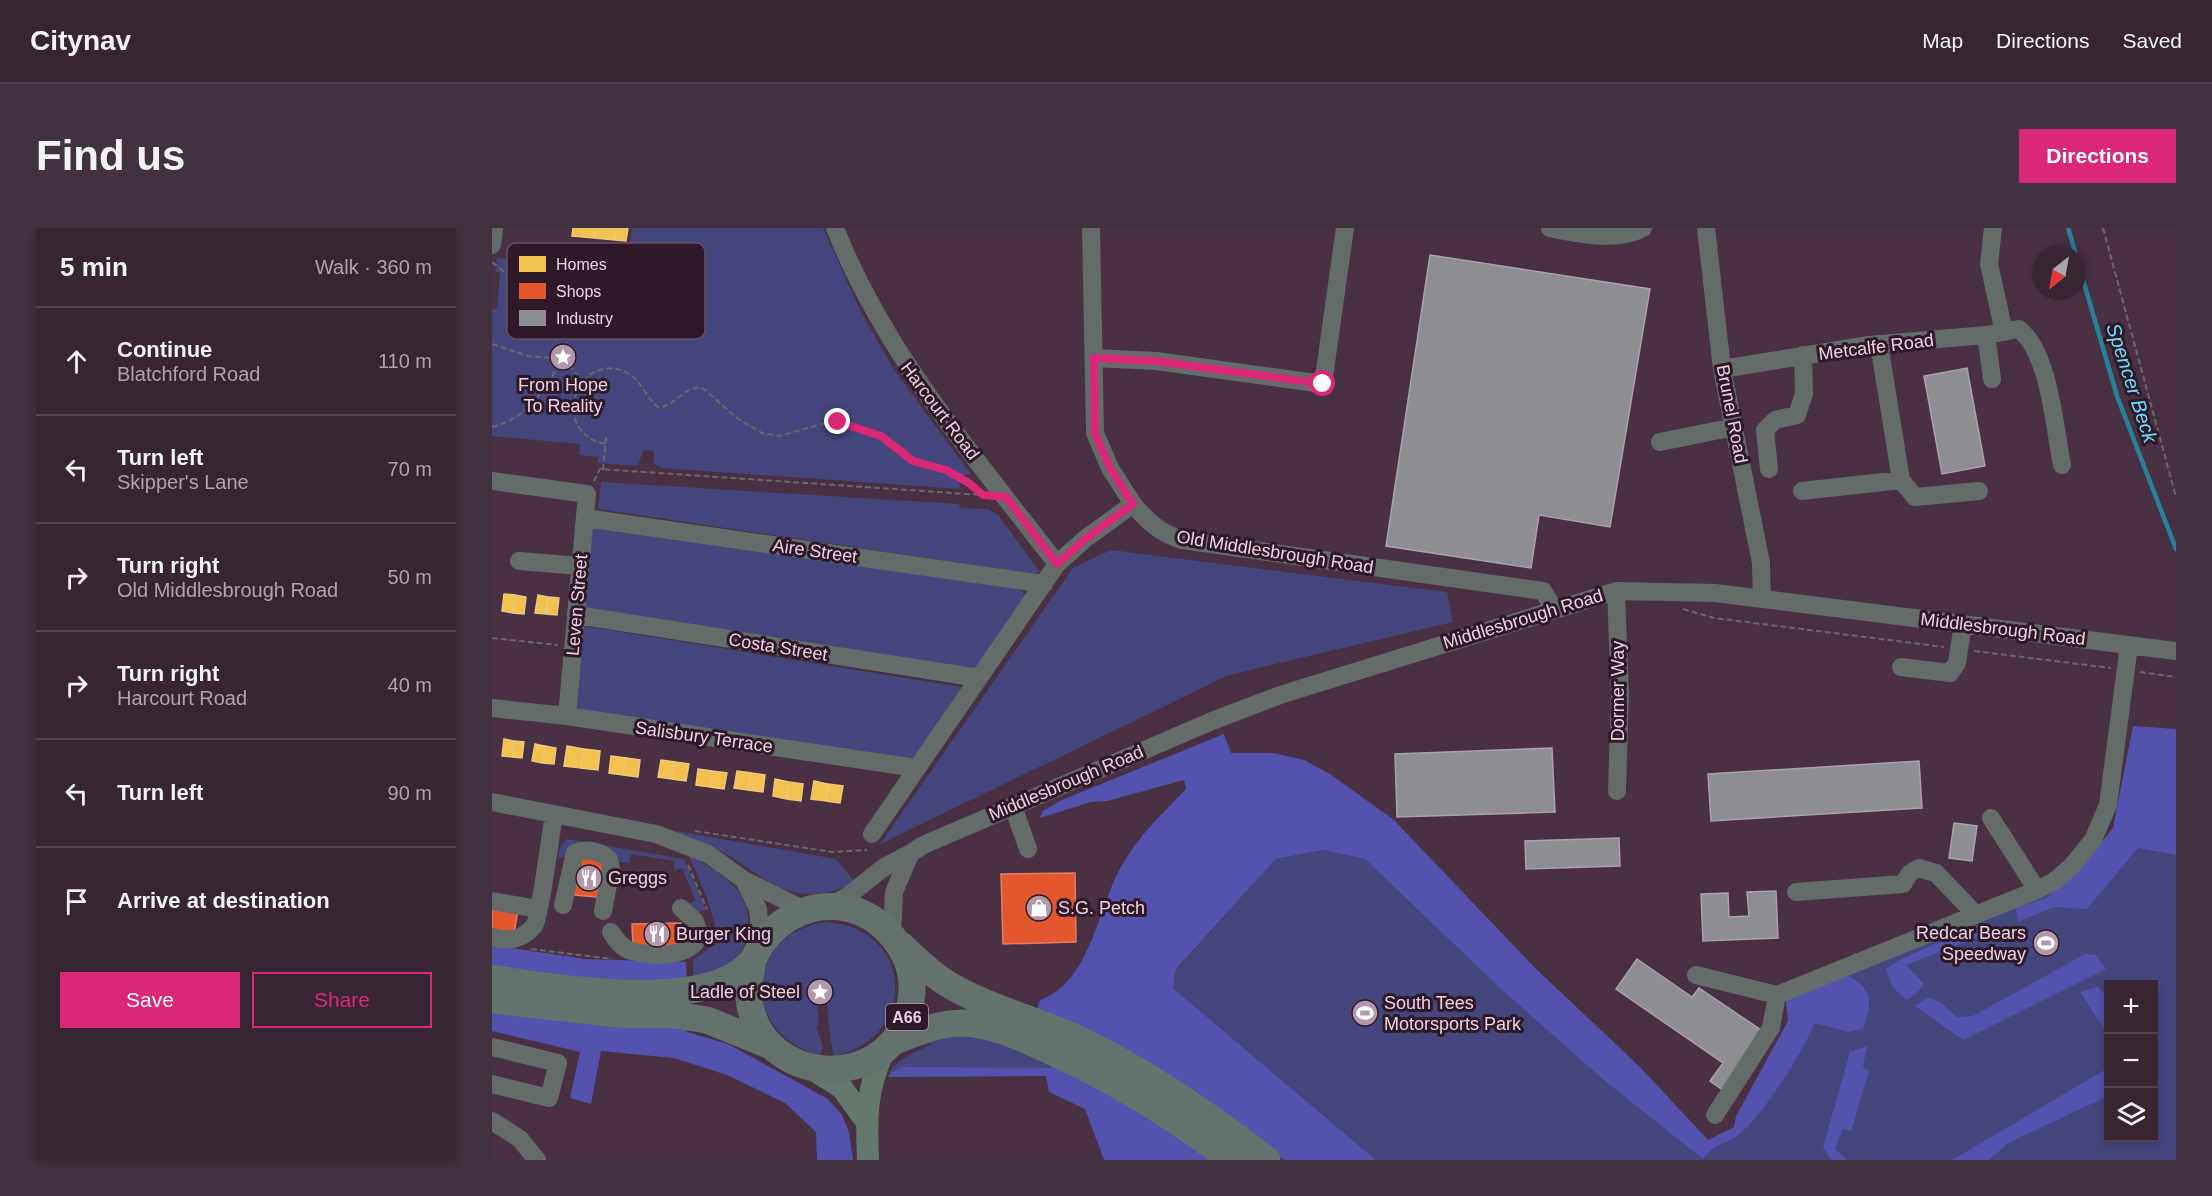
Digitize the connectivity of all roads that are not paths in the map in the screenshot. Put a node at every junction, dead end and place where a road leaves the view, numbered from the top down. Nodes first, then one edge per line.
1 (494, 228) edge
2 (835, 228) edge
3 (1090, 228) edge
4 (1345, 228) edge
5 (1550, 228) edge
6 (1643, 228) edge
7 (1706, 228) edge
8 (1993, 228) edge
9 (492, 245) edge
10 (2004, 332) junction
11 (1986, 335) junction
12 (1879, 344) junction
13 (1803, 355) junction
14 (1094, 358) junction
15 (1722, 369) junction
16 (1992, 379) dead end
17 (1734, 427) junction
18 (1660, 442) dead end
19 (2062, 465) dead end
20 (1769, 470) dead end
21 (1900, 480) junction
22 (492, 481) edge
23 (1802, 491) dead end
24 (1980, 491) dead end
25 (1133, 504) junction
26 (585, 518) junction
27 (519, 561) dead end
28 (1057, 564) junction
29 (580, 566) junction
30 (1044, 584) junction
31 (1616, 591) junction
32 (1762, 599) junction
33 (1554, 609) junction
34 (577, 615) junction
35 (1963, 624) junction
36 (2129, 645) junction
37 (2176, 651) edge
38 (1901, 667) dead end
39 (979, 678) junction
40 (492, 708) edge
41 (567, 716) junction
42 (916, 768) junction
43 (1617, 791) dead end
44 (492, 802) edge
45 (1013, 806) junction
46 (554, 814) junction
47 (1991, 818) dead end
48 (873, 842) road end
49 (1028, 849) dead end
50 (909, 857) junction
51 (744, 880) junction
52 (2037, 890) junction
53 (1796, 892) dead end
54 (492, 901) edge
55 (563, 905) dead end
56 (681, 908) dead end
57 (816, 908) junction
58 (603, 911) dead end
59 (1976, 914) junction
60 (537, 916) junction
61 (610, 932) dead end
62 (492, 937) edge
63 (895, 939) junction
64 (757, 952) junction
65 (1696, 975) dead end
66 (492, 978) edge
67 (1777, 995) junction
68 (492, 1000) edge
69 (771, 1046) junction
70 (492, 1047) edge
71 (888, 1047) junction
72 (812, 1069) junction
73 (492, 1084) edge
74 (1715, 1115) dead end
75 (492, 1121) edge
76 (866, 1121) junction
77 (537, 1160) edge
78 (868, 1160) edge
79 (1231, 1160) edge
80 (1267, 1160) edge

1 - 9 street
2 - 28 street, Harcourt Road
3 - 14 street
4 - 14 street
5 - 6 street
7 - 15 street, Brunel Road
8 - 10 street
10 - 11 street, Metcalfe Road
10 - 19 street
11 - 12 street, Metcalfe Road
11 - 16 street
12 - 13 street, Metcalfe Road
12 - 21 street
13 - 15 street, Metcalfe Road
13 - 20 street
14 - 25 street
15 - 17 street, Brunel Road
17 - 18 street
17 - 32 street, Brunel Road
21 - 23 street
21 - 24 street
22 - 26 street, Leven Street
25 - 28 street
25 - 33 street, Old Middlesbrough Road
26 - 29 street, Leven Street
26 - 30 street, Aire Street
27 - 29 street
28 - 30 street
29 - 34 street, Leven Street
30 - 39 street
31 - 32 street, Middlesbrough Road
31 - 33 street, Middlesbrough Road
31 - 43 street, Dormer Way
32 - 35 street, Middlesbrough Road
33 - 45 street, Middlesbrough Road
34 - 39 street, Costa Street
34 - 41 street, Leven Street
35 - 36 street, Middlesbrough Road
35 - 38 street
36 - 37 street, Middlesbrough Road
36 - 52 street
39 - 42 street
40 - 41 street, Salisbury Terrace
41 - 42 street, Salisbury Terrace
42 - 48 street
44 - 46 street
45 - 49 street
45 - 50 street, Middlesbrough Road
46 - 51 street
46 - 60 street
47 - 52 street
50 - 57 street, Middlesbrough Road
50 - 63 street
51 - 57 street
51 - 64 street
52 - 59 street
53 - 59 street
54 - 60 street
55 - 58 street
56 - 61 street
57 - 63 highway
57 - 64 highway
59 - 67 street
60 - 62 street
63 - 71 highway, A66
63 - 80 highway
64 - 66 highway
64 - 69 highway, A66
65 - 67 street
67 - 74 street
68 - 69 highway, A66
69 - 72 highway, A66
70 - 73 street
71 - 72 highway, A66
71 - 76 main road
71 - 79 highway, A66
72 - 76 main road
75 - 77 street
76 - 78 main road

